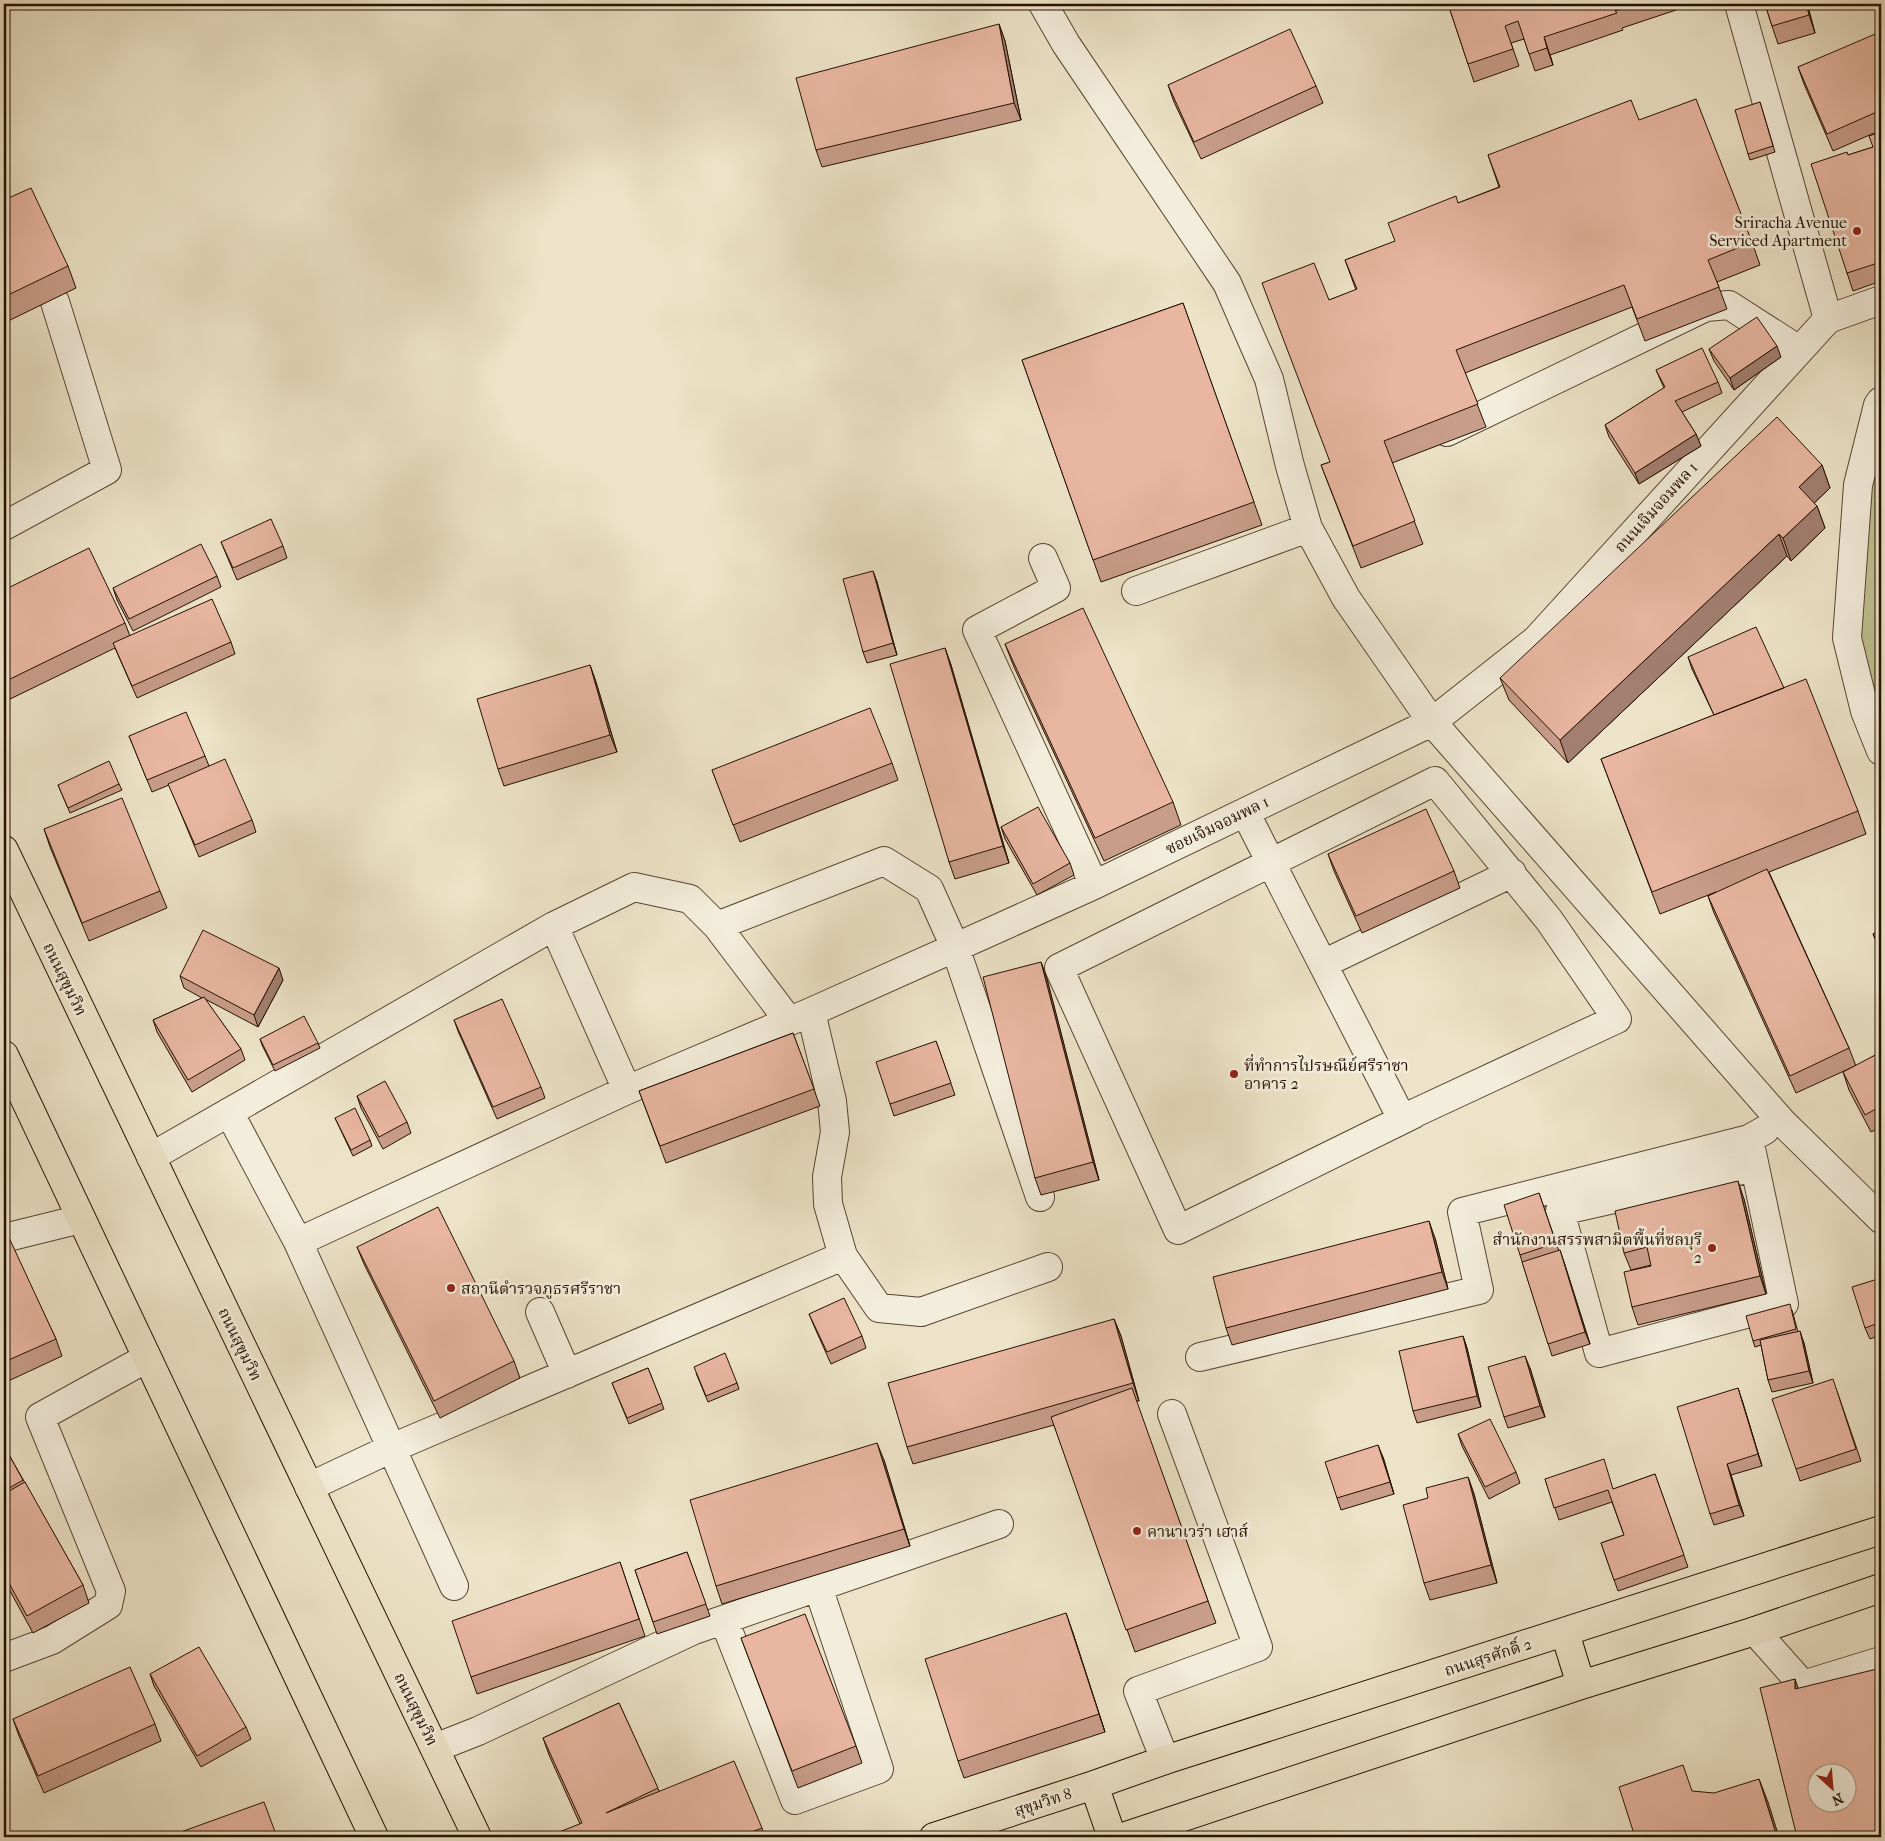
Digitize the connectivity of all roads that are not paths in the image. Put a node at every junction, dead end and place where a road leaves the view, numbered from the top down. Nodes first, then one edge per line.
1 (1043, 4) edge
2 (1739, 4) edge
3 (1881, 300) edge
4 (55, 302) edge
5 (1828, 319) junction
6 (1799, 350) junction
7 (1881, 401) edge
8 (1439, 436) edge
9 (4, 526) edge
10 (1308, 528) junction
11 (1043, 558) dead end
12 (1136, 591) dead end
13 (1432, 722) junction
14 (1881, 751) edge
15 (1245, 812) junction
16 (4, 850) edge
17 (1270, 861) junction
18 (1512, 873) junction
19 (1094, 884) junction
20 (554, 926) junction
21 (717, 926) junction
22 (956, 946) junction
23 (1323, 964) junction
24 (800, 1016) junction
25 (4, 1055) edge
26 (11, 1087) edge
27 (627, 1090) junction
28 (229, 1112) junction
29 (1414, 1114) junction
30 (1782, 1122) junction
31 (1749, 1139) junction
32 (151, 1157) junction
33 (1755, 1167) junction
34 (1040, 1197) edge
35 (81, 1219) junction
36 (1881, 1219) edge
37 (4, 1238) edge
38 (298, 1242) junction
39 (843, 1256) junction
40 (1048, 1267) dead end
41 (540, 1312) dead end
42 (1200, 1357) dead end
43 (147, 1358) junction
44 (567, 1374) junction
45 (1172, 1414) dead end
46 (392, 1448) junction
47 (309, 1487) junction
48 (999, 1524) dead end
49 (1881, 1530) edge
50 (454, 1586) dead end
51 (818, 1587) junction
52 (1881, 1588) edge
53 (724, 1620) junction
54 (1755, 1631) junction
55 (1565, 1633) junction
56 (4, 1658) edge
57 (1881, 1661) edge
58 (1581, 1685) junction
59 (434, 1748) junction
60 (1165, 1760) junction
61 (1094, 1785) junction
62 (374, 1837) edge
63 (477, 1837) edge
64 (934, 1837) edge
65 (1112, 1837) edge
66 (1123, 1837) edge

1 - 10 street
2 - 5 street
3 - 5 street, ถนนเจิมจอมพล 1
4 - 9 street
5 - 6 street, ถนนเจิมจอมพล 1
6 - 8 street
6 - 13 street, ถนนเจิมจอมพล 1
7 - 14 street
10 - 12 street
10 - 13 street
11 - 19 street
13 - 15 street, ซอยเจิมจอมพล 1
13 - 30 street
15 - 17 street
15 - 19 street, ซอยเจิมจอมพล 1
16 - 32 main road, ถนนสุขุมวิท
17 - 18 street
17 - 23 street
17 - 29 street
18 - 23 street
18 - 29 street
19 - 22 street, ซอยเจิมจอมพล 1
20 - 21 street
20 - 27 street
20 - 28 street
21 - 22 street
21 - 24 street
22 - 24 street, ซอยเจิมจอมพล 1
22 - 34 street
23 - 29 street
24 - 27 street, ซอยเจิมจอมพล 1
24 - 39 street
25 - 26 main road
26 - 35 main road
27 - 38 street, ซอยเจิมจอมพล 1
28 - 32 street
28 - 38 street
30 - 31 street
30 - 36 street
31 - 33 street
31 - 42 street
32 - 47 main road, ถนนสุขุมวิท
33 - 33 street
35 - 37 street
35 - 43 main road
38 - 46 street
39 - 40 street
39 - 44 street
41 - 44 street
43 - 56 street
43 - 62 main road
44 - 46 street
45 - 60 street
46 - 47 street
46 - 50 street
47 - 59 main road, ถนนสุขุมวิท
48 - 51 street
49 - 55 main road, ถนนสุรศักดิ์ 2
51 - 53 street
51 - 53 street
52 - 54 main road
53 - 59 street
54 - 57 street
54 - 58 main road
55 - 58 main road
55 - 60 main road, ถนนสุรศักดิ์ 2
58 - 66 main road
59 - 63 main road, ถนนสุขุมวิท
60 - 61 main road, ถนนสุรศักดิ์ 2
61 - 64 main road, สุขุมวิท 8
61 - 65 main road

